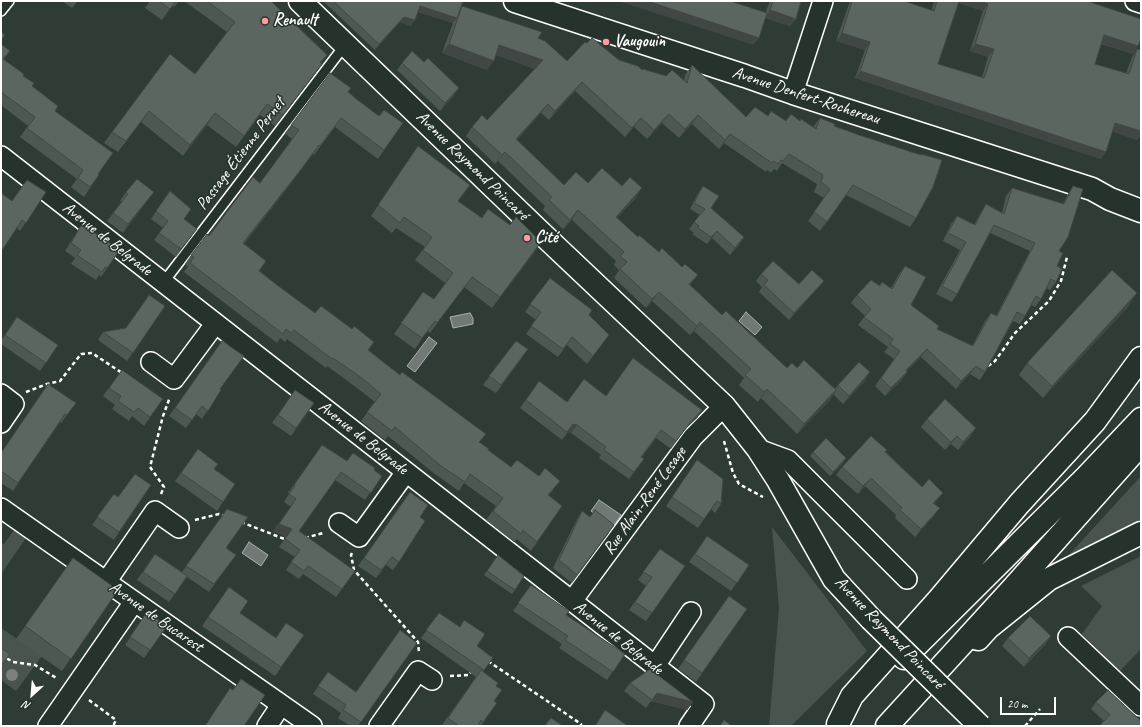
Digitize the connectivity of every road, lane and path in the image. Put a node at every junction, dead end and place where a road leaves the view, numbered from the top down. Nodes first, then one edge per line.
1 (9, 1) edge
2 (515, 1) edge
3 (824, 1) edge
4 (1135, 1) edge
5 (301, 2) edge
6 (1141, 3) edge
7 (1, 11) edge
8 (345, 45) junction
9 (793, 93) junction
10 (1, 156) edge
11 (1096, 191) junction
12 (1141, 198) edge
13 (1141, 211) edge
14 (1067, 257) dead end
15 (163, 283) junction
16 (215, 324) junction
17 (1141, 358) edge
18 (151, 362) joint
19 (985, 368) edge
20 (174, 379) junction
21 (8, 399) edge
22 (718, 411) junction
23 (1141, 419) edge
24 (1, 423) edge
25 (1141, 444) edge
26 (758, 449) junction
27 (406, 472) junction
28 (769, 500) dead end
29 (1, 508) edge
30 (155, 511) junction
31 (226, 516) edge
32 (240, 522) edge
33 (339, 523) joint
34 (179, 528) joint
35 (1141, 533) edge
36 (359, 537) junction
37 (302, 539) edge
38 (289, 542) edge
39 (907, 579) dead end
40 (106, 582) junction
41 (572, 601) junction
42 (134, 602) junction
43 (691, 612) dead end
44 (1068, 637) dead end
45 (488, 661) edge
46 (655, 666) junction
47 (473, 669) edge
48 (425, 676) junction
49 (920, 690) junction
50 (1138, 699) edge
51 (281, 704) junction
52 (1040, 709) dead end
53 (837, 725) edge
54 (48, 726) edge
55 (267, 726) edge
56 (312, 726) edge
57 (379, 726) edge
58 (581, 726) edge
59 (689, 726) edge
60 (887, 726) edge
61 (980, 726) edge
62 (1024, 726) edge

1 - 7 lane
2 - 9 main road, Avenue Denfert-Rochereau
3 - 9 street
4 - 6 street
5 - 8 main road, Avenue Raymond Poincaré
8 - 15 lane, Passage Étienne Pernet
8 - 22 main road, Avenue Raymond Poincaré
9 - 11 main road, Avenue Denfert-Rochereau
10 - 15 street, Avenue de Belgrade
11 - 12 main road, Avenue Denfert-Rochereau
11 - 13 main road, Avenue Denfert-Rochereau
14 - 19 path
15 - 16 street, Avenue de Belgrade
16 - 20 street
16 - 27 street, Avenue de Belgrade
17 - 53 main road
18 - 20 street
18 - 21 path
20 - 30 path
21 - 24 street
22 - 26 main road, Avenue Raymond Poincaré
22 - 28 path
22 - 41 street, Rue Alain-René Lesage
23 - 53 main road
25 - 49 main road
26 - 39 street
26 - 61 main road, Avenue Raymond Poincaré, bridge
27 - 36 street
27 - 41 street, Avenue de Belgrade
29 - 40 street, Avenue de Bucarest
30 - 34 street
30 - 40 street
31 - 34 path
32 - 38 path
33 - 36 street
33 - 37 path
35 - 49 main road
36 - 48 path
40 - 42 street, Avenue de Bucarest
41 - 46 street, Avenue de Belgrade
42 - 51 street, Avenue de Bucarest
42 - 54 street
43 - 46 street
44 - 50 street
45 - 58 path
46 - 59 street, Avenue de Belgrade
47 - 48 path
48 - 57 street
49 - 60 main road
51 - 55 street
51 - 56 street, Avenue de Bucarest
52 - 62 path

